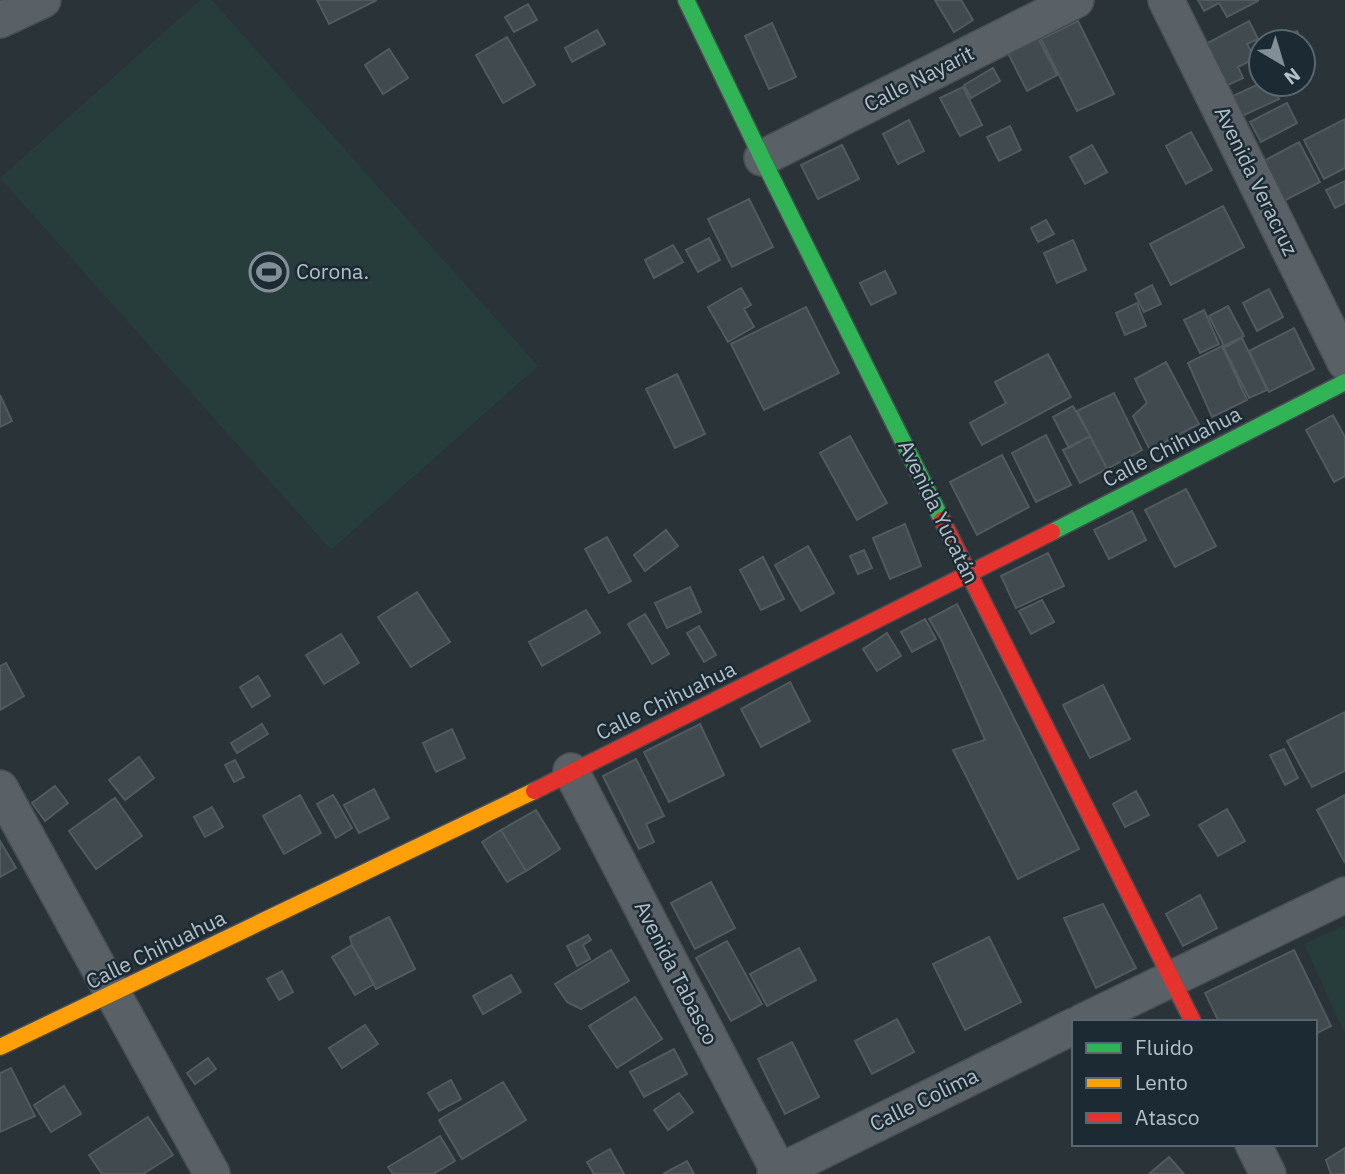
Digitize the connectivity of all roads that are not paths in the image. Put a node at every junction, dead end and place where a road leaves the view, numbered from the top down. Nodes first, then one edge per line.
1 (43, 0) edge
2 (687, 0) edge
3 (1076, 0) edge
4 (1166, 0) edge
5 (0, 20) edge
6 (762, 159) junction
7 (1345, 362) edge
8 (1345, 382) edge
9 (969, 574) junction
10 (571, 771) junction
11 (0, 788) edge
12 (1345, 895) edge
13 (1171, 978) junction
14 (112, 995) junction
15 (1086, 1020) edge
16 (1192, 1020) edge
17 (1072, 1027) edge
18 (0, 1047) edge
19 (1254, 1146) edge
20 (778, 1173) edge
21 (212, 1174) edge
22 (1268, 1174) edge

1 - 5 street
2 - 6 street, Avenida Yucatán
3 - 6 street, Calle Nayarit
4 - 7 street, Avenida Veracruz
6 - 9 street, Avenida Yucatán
8 - 9 street, Calle Chihuahua
9 - 10 street, Calle Chihuahua
9 - 13 street, Avenida Yucatán
10 - 14 street, Calle Chihuahua
10 - 20 street, Avenida Tabasco
11 - 14 street
12 - 13 street
13 - 15 street
13 - 16 street, Avenida Yucatán
14 - 18 street, Calle Chihuahua
14 - 21 street
17 - 20 street, Calle Colima
19 - 22 street

